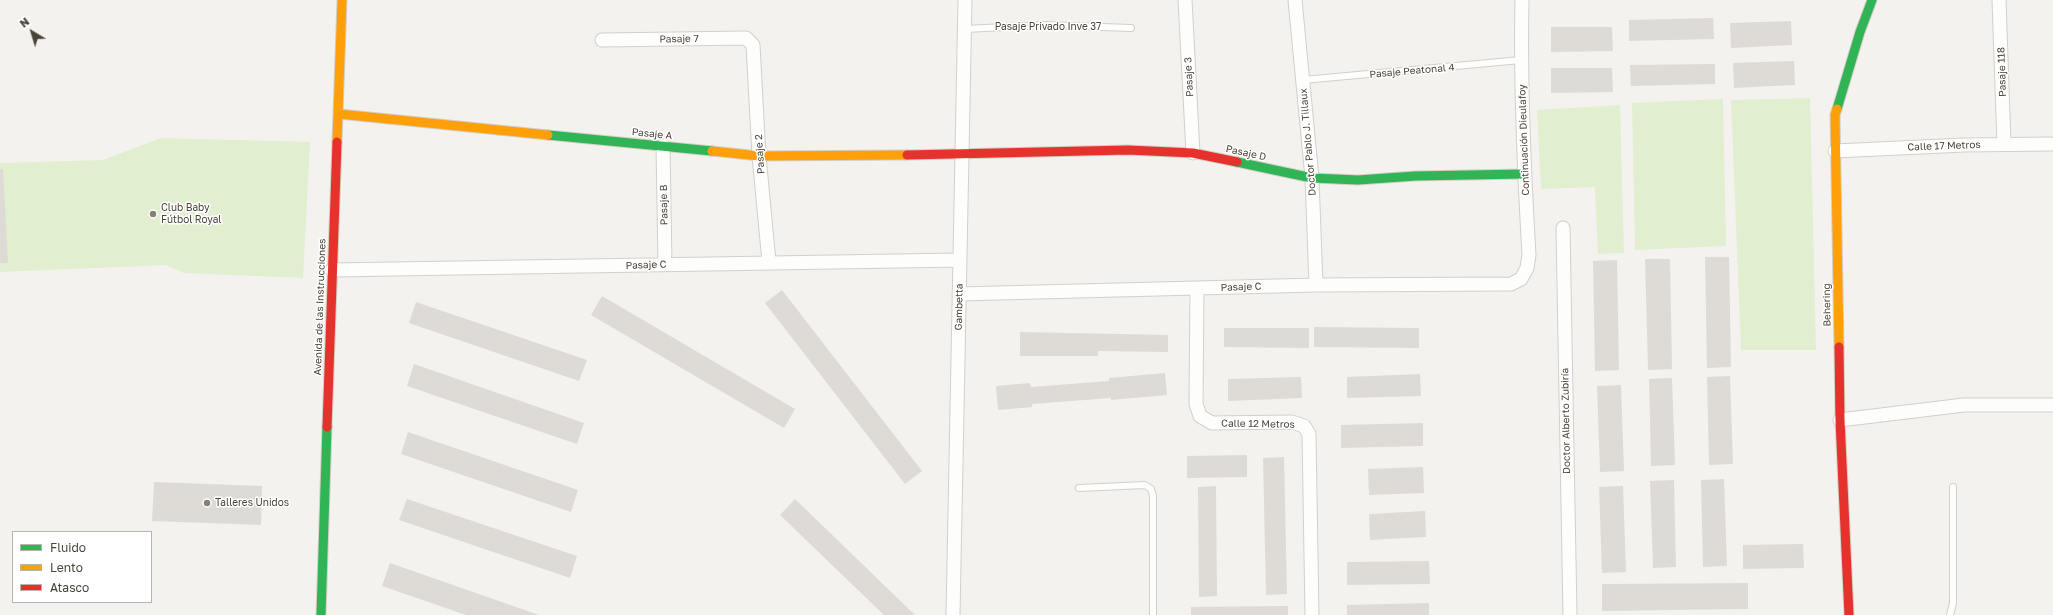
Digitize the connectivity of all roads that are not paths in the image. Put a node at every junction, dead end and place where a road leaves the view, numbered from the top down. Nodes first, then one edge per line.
1 (342, 0) edge
2 (965, 0) edge
3 (1185, 0) edge
4 (1295, 0) edge
5 (1522, 0) edge
6 (1872, 0) edge
7 (1999, 0) edge
8 (1131, 28) dead end
9 (965, 29) junction
10 (602, 40) dead end
11 (753, 45) joint
12 (1521, 60) junction
13 (1304, 80) junction
14 (339, 114) junction
15 (2004, 144) junction
16 (2053, 144) edge
17 (663, 146) junction
18 (1836, 151) junction
19 (1193, 153) junction
20 (963, 155) junction
21 (759, 156) junction
22 (1524, 174) junction
23 (1312, 178) junction
24 (1563, 228) dead end
25 (960, 260) junction
26 (769, 262) junction
27 (665, 264) junction
28 (332, 270) junction
29 (1521, 279) joint
30 (1316, 285) junction
31 (1197, 288) junction
32 (959, 294) junction
33 (2053, 405) edge
34 (1840, 420) junction
35 (1954, 487) dead end
36 (1079, 488) dead end
37 (321, 611) edge
38 (333, 615) edge
39 (953, 615) edge
40 (1153, 615) edge
41 (1312, 615) edge
42 (1570, 615) edge
43 (1849, 615) edge
44 (1950, 615) edge

1 - 14 street, Avenida de las Instrucciones
2 - 9 street, Gambetta
3 - 19 street, Pasaje 3
4 - 13 street, Doctor Pablo J. Tillaux
5 - 12 street, Continuación Dieulafoy
6 - 18 street, Behering
7 - 15 street, Pasaje 118
8 - 9 lane, Pasaje Privado Inve 37
9 - 20 street, Gambetta
10 - 11 street, Pasaje 7
11 - 21 street, Pasaje 2
12 - 13 lane, Pasaje Peatonal 4
12 - 22 street, Continuación Dieulafoy
13 - 23 street, Doctor Pablo J. Tillaux
14 - 17 street, Pasaje A
14 - 28 street, Avenida de las Instrucciones
15 - 16 street, Calle 17 Metros
15 - 18 street, Calle 17 Metros
17 - 21 street, Pasaje A
17 - 27 street, Pasaje B
18 - 34 street, Behering
19 - 20 street, Pasaje D
19 - 23 street, Pasaje D
20 - 21 street, Pasaje A
20 - 25 street, Gambetta
21 - 26 street, Pasaje 2
22 - 23 street, Pasaje D
22 - 29 street, Continuación Dieulafoy
23 - 30 street, Doctor Pablo J. Tillaux
24 - 42 street, Doctor Alberto Zubiría
25 - 26 street, Pasaje C
25 - 32 street, Gambetta
26 - 27 street, Pasaje C
27 - 28 street, Pasaje C
28 - 37 street, Avenida de las Instrucciones
29 - 30 street, Pasaje C
30 - 31 street, Pasaje C
31 - 32 street, Pasaje C
31 - 41 street, Calle 12 Metros
32 - 39 street, Gambetta
33 - 34 street
34 - 43 street, Behering
35 - 44 lane
36 - 40 lane
37 - 38 street

